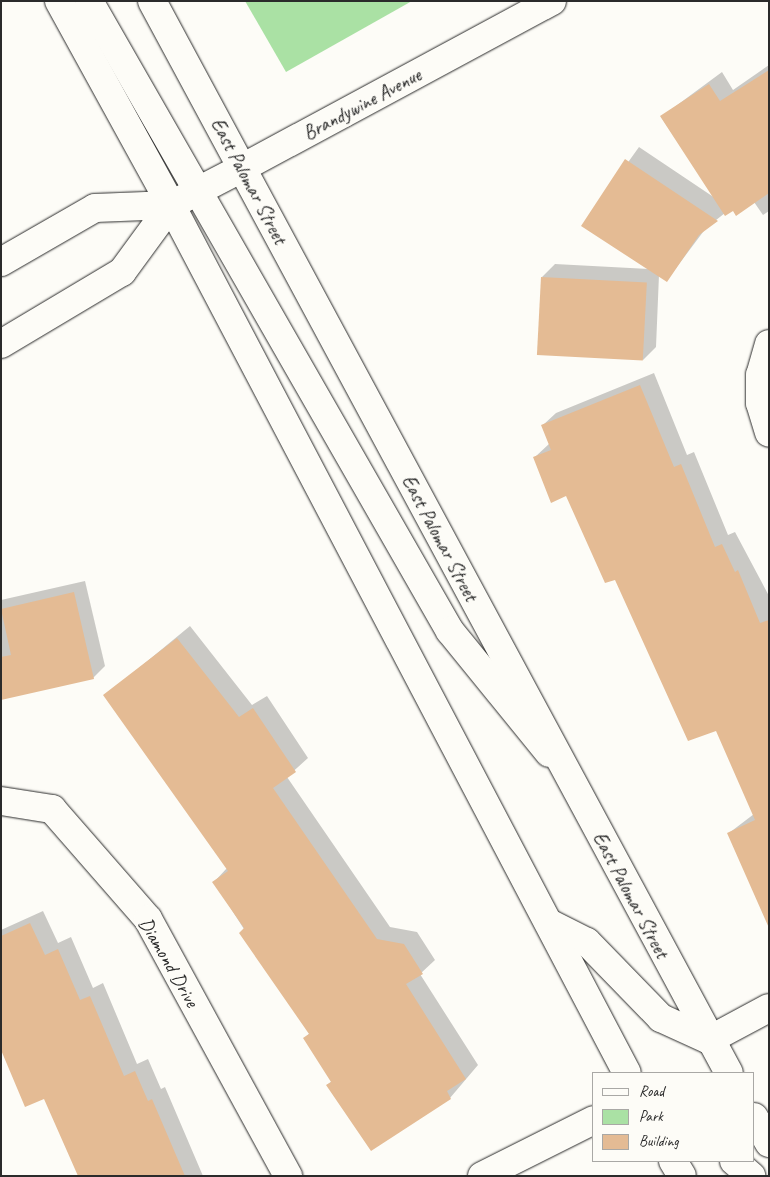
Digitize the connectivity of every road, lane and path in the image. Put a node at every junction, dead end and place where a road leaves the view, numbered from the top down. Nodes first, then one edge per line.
1 (59, 1) edge
2 (89, 1) edge
3 (152, 1) edge
4 (552, 1) edge
5 (124, 67) junction
6 (242, 168) junction
7 (200, 191) junction
8 (171, 205) junction
9 (1, 262) edge
10 (1, 344) edge
11 (769, 344) edge
12 (769, 433) edge
13 (568, 777) junction
14 (1, 801) edge
15 (551, 924) junction
16 (769, 1008) edge
17 (709, 1040) junction
18 (626, 1072) edge
19 (727, 1072) edge
20 (755, 1119) edge
21 (592, 1121) edge
22 (769, 1143) edge
23 (674, 1162) edge
24 (735, 1162) edge
25 (288, 1176) edge
26 (482, 1176) edge
27 (682, 1176) edge
28 (751, 1176) edge

1 - 8 main road
2 - 5 main road
3 - 6 main road, East Palomar Street
4 - 6 main road, Brandywine Avenue
5 - 7 main road
5 - 8 main road
6 - 7 main road, Brandywine Avenue
6 - 13 main road, East Palomar Street
7 - 8 main road, Brandywine Avenue
7 - 13 main road
8 - 9 main road
8 - 10 main road
8 - 15 main road
11 - 12 main road
13 - 17 main road, East Palomar Street
14 - 25 main road, Diamond Drive
15 - 17 main road
15 - 18 main road
16 - 17 main road
17 - 19 main road, East Palomar Street
20 - 22 main road
21 - 26 main road
23 - 27 main road
24 - 28 main road

